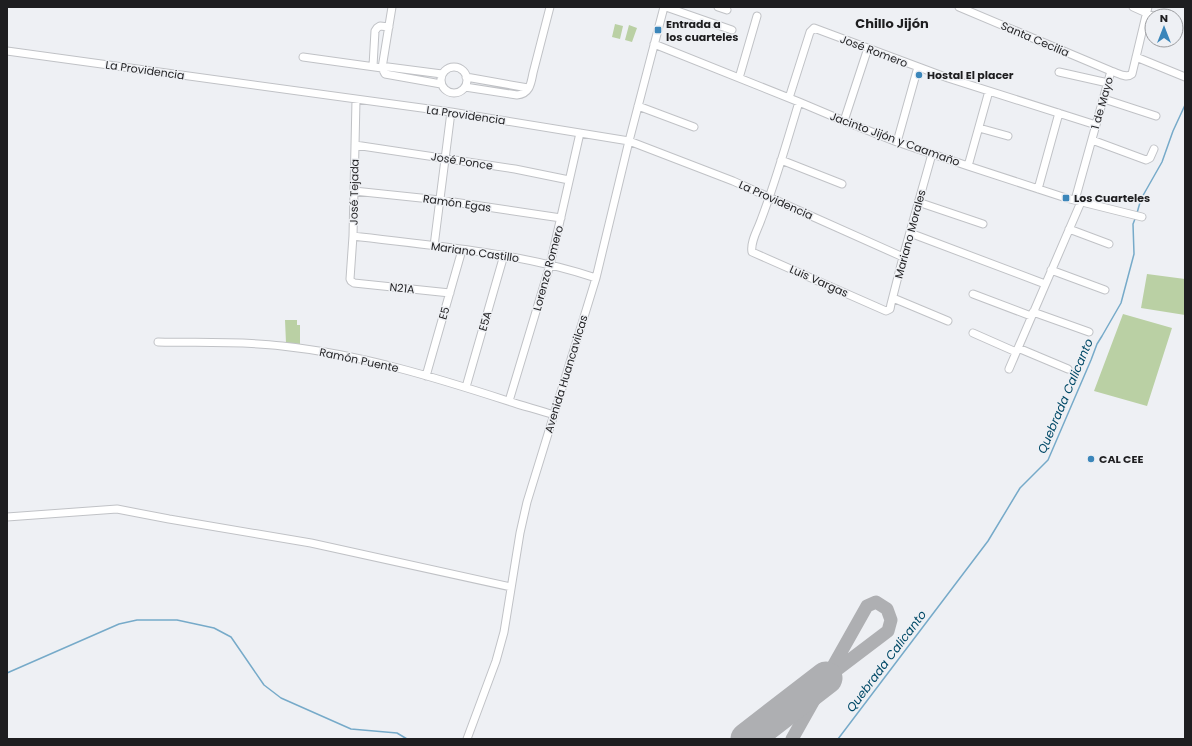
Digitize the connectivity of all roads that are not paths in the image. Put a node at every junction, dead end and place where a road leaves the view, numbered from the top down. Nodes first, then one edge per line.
1 (392, 7) edge
2 (550, 7) edge
3 (665, 7) edge
4 (718, 7) edge
5 (959, 7) edge
6 (1133, 7) edge
7 (727, 10) dead end
8 (1144, 10) edge
9 (757, 16) dead end
10 (389, 27) junction
11 (732, 30) dead end
12 (1144, 31) edge
13 (654, 44) junction
14 (868, 48) junction
15 (7, 51) edge
16 (303, 57) dead end
17 (1136, 57) junction
18 (373, 66) junction
19 (918, 67) junction
20 (382, 68) junction
21 (1111, 71) junction
22 (1059, 72) dead end
23 (442, 74) junction
24 (466, 77) junction
25 (1185, 77) edge
26 (739, 78) junction
27 (1108, 83) junction
28 (441, 84) junction
29 (464, 87) junction
30 (528, 88) junction
31 (989, 91) junction
32 (789, 98) junction
33 (1104, 99) junction
34 (356, 100) junction
35 (799, 102) junction
36 (638, 106) junction
37 (452, 112) junction
38 (1059, 113) junction
39 (1156, 116) dead end
40 (844, 121) junction
41 (1096, 125) junction
42 (694, 127) dead end
43 (979, 128) junction
44 (580, 132) junction
45 (1008, 136) dead end
46 (1092, 140) junction
47 (629, 141) junction
48 (897, 142) junction
49 (355, 145) junction
50 (1154, 149) dead end
51 (932, 154) junction
52 (446, 158) junction
53 (781, 160) junction
54 (968, 166) junction
55 (569, 180) junction
56 (842, 184) dead end
57 (1038, 189) junction
58 (354, 191) junction
59 (770, 197) junction
60 (440, 200) junction
61 (1078, 201) junction
62 (918, 202) junction
63 (1140, 217) dead end
64 (561, 218) junction
65 (983, 224) dead end
66 (1069, 229) junction
67 (910, 233) junction
68 (353, 236) junction
69 (1109, 244) dead end
70 (434, 246) junction
71 (462, 250) junction
72 (504, 255) junction
73 (903, 257) junction
74 (550, 265) junction
75 (1051, 270) junction
76 (596, 278) junction
77 (354, 283) joint
78 (1045, 284) junction
79 (1105, 290) dead end
80 (450, 293) junction
81 (973, 294) dead end
82 (893, 298) junction
83 (886, 311) joint
84 (1032, 314) junction
85 (948, 320) dead end
86 (1089, 332) dead end
87 (973, 334) dead end
88 (158, 342) dead end
89 (1017, 350) junction
90 (1009, 369) dead end
91 (1068, 370) dead end
92 (426, 376) junction
93 (466, 387) junction
94 (509, 401) junction
95 (554, 415) junction
96 (7, 517) edge
97 (511, 587) junction
98 (467, 739) edge

1 - 10 street
2 - 30 street
3 - 11 street
3 - 13 street, Avenida Huancavilcas
4 - 7 street
5 - 21 street, Santa Cecilia
6 - 8 street
9 - 26 street
10 - 18 street
10 - 20 street
12 - 17 street, 1 de Mayo
13 - 26 street, Jacinto Jijón y Caamaño
13 - 36 street, Avenida Huancavilcas
14 - 19 street, José Romero
14 - 32 street, José Romero
14 - 40 street
15 - 34 street, La Providencia
16 - 18 street
17 - 21 street, 1 de Mayo
17 - 25 street
18 - 20 street
19 - 31 street, José Romero
19 - 48 street
20 - 23 street
20 - 28 street
21 - 27 street, 1 de Mayo
22 - 27 street
23 - 24 street
23 - 28 street
24 - 29 street
24 - 30 street
26 - 32 street, Jacinto Jijón y Caamaño
27 - 33 street, 1 de Mayo
28 - 29 street
29 - 30 street
31 - 38 street, José Romero
31 - 43 street
32 - 35 street, Jacinto Jijón y Caamaño
33 - 39 street
33 - 41 street, 1 de Mayo
34 - 37 street, La Providencia
34 - 49 street, José Tejada
35 - 40 street, Jacinto Jijón y Caamaño
35 - 53 street
36 - 42 street
36 - 47 street, Avenida Huancavilcas
37 - 44 street, La Providencia
37 - 52 street
38 - 41 street, José Romero
38 - 57 street
40 - 48 street, Jacinto Jijón y Caamaño
41 - 46 street, 1 de Mayo
43 - 45 street
43 - 54 street
44 - 47 street, La Providencia
44 - 55 street, Lorenzo Romero
46 - 50 street
46 - 61 street, 1 de Mayo
47 - 59 street, La Providencia
47 - 76 street, Avenida Huancavilcas
48 - 51 street, Jacinto Jijón y Caamaño
49 - 52 street, José Ponce
49 - 58 street, José Tejada
51 - 54 street, Jacinto Jijón y Caamaño
51 - 62 street, Mariano Morales
52 - 55 street, José Ponce
52 - 60 street
53 - 56 street
53 - 59 street
54 - 57 street, Jacinto Jijón y Caamaño
55 - 64 street, Lorenzo Romero
57 - 61 street, Jacinto Jijón y Caamaño
58 - 60 street, Ramón Egas
58 - 68 street, José Tejada
59 - 73 street, La Providencia
59 - 83 street, Luis Vargas
60 - 64 street, Ramón Egas
60 - 70 street
61 - 63 street, Jacinto Jijón y Caamaño
61 - 66 street, 1 de Mayo
62 - 65 street
62 - 67 street, Mariano Morales
64 - 74 street, Lorenzo Romero
66 - 69 street
66 - 75 street, 1 de Mayo
67 - 73 street, Mariano Morales
67 - 78 street
68 - 70 street, Mariano Castillo
68 - 77 street, José Tejada
70 - 71 street, Mariano Castillo
71 - 72 street, Mariano Castillo
71 - 80 street, E5
72 - 74 street, Mariano Castillo
72 - 93 street, E5A
73 - 82 street, Mariano Morales
74 - 76 street, Mariano Castillo
74 - 94 street, Lorenzo Romero
75 - 78 street, 1 de Mayo
75 - 79 street
76 - 95 street, Avenida Huancavilcas
77 - 80 street, N21A
78 - 84 street, 1 de Mayo
80 - 92 street, E5
81 - 84 street
82 - 83 street, Mariano Morales
82 - 85 street
84 - 86 street
84 - 89 street, 1 de Mayo
87 - 89 street
88 - 92 street, Ramón Puente
89 - 90 street, 1 de Mayo
89 - 91 street
92 - 93 street, Ramón Puente
93 - 94 street, Ramón Puente
94 - 95 street, Ramón Puente
95 - 97 street, Avenida Huancavilcas
96 - 97 street
97 - 98 street, Avenida Huancavilcas

